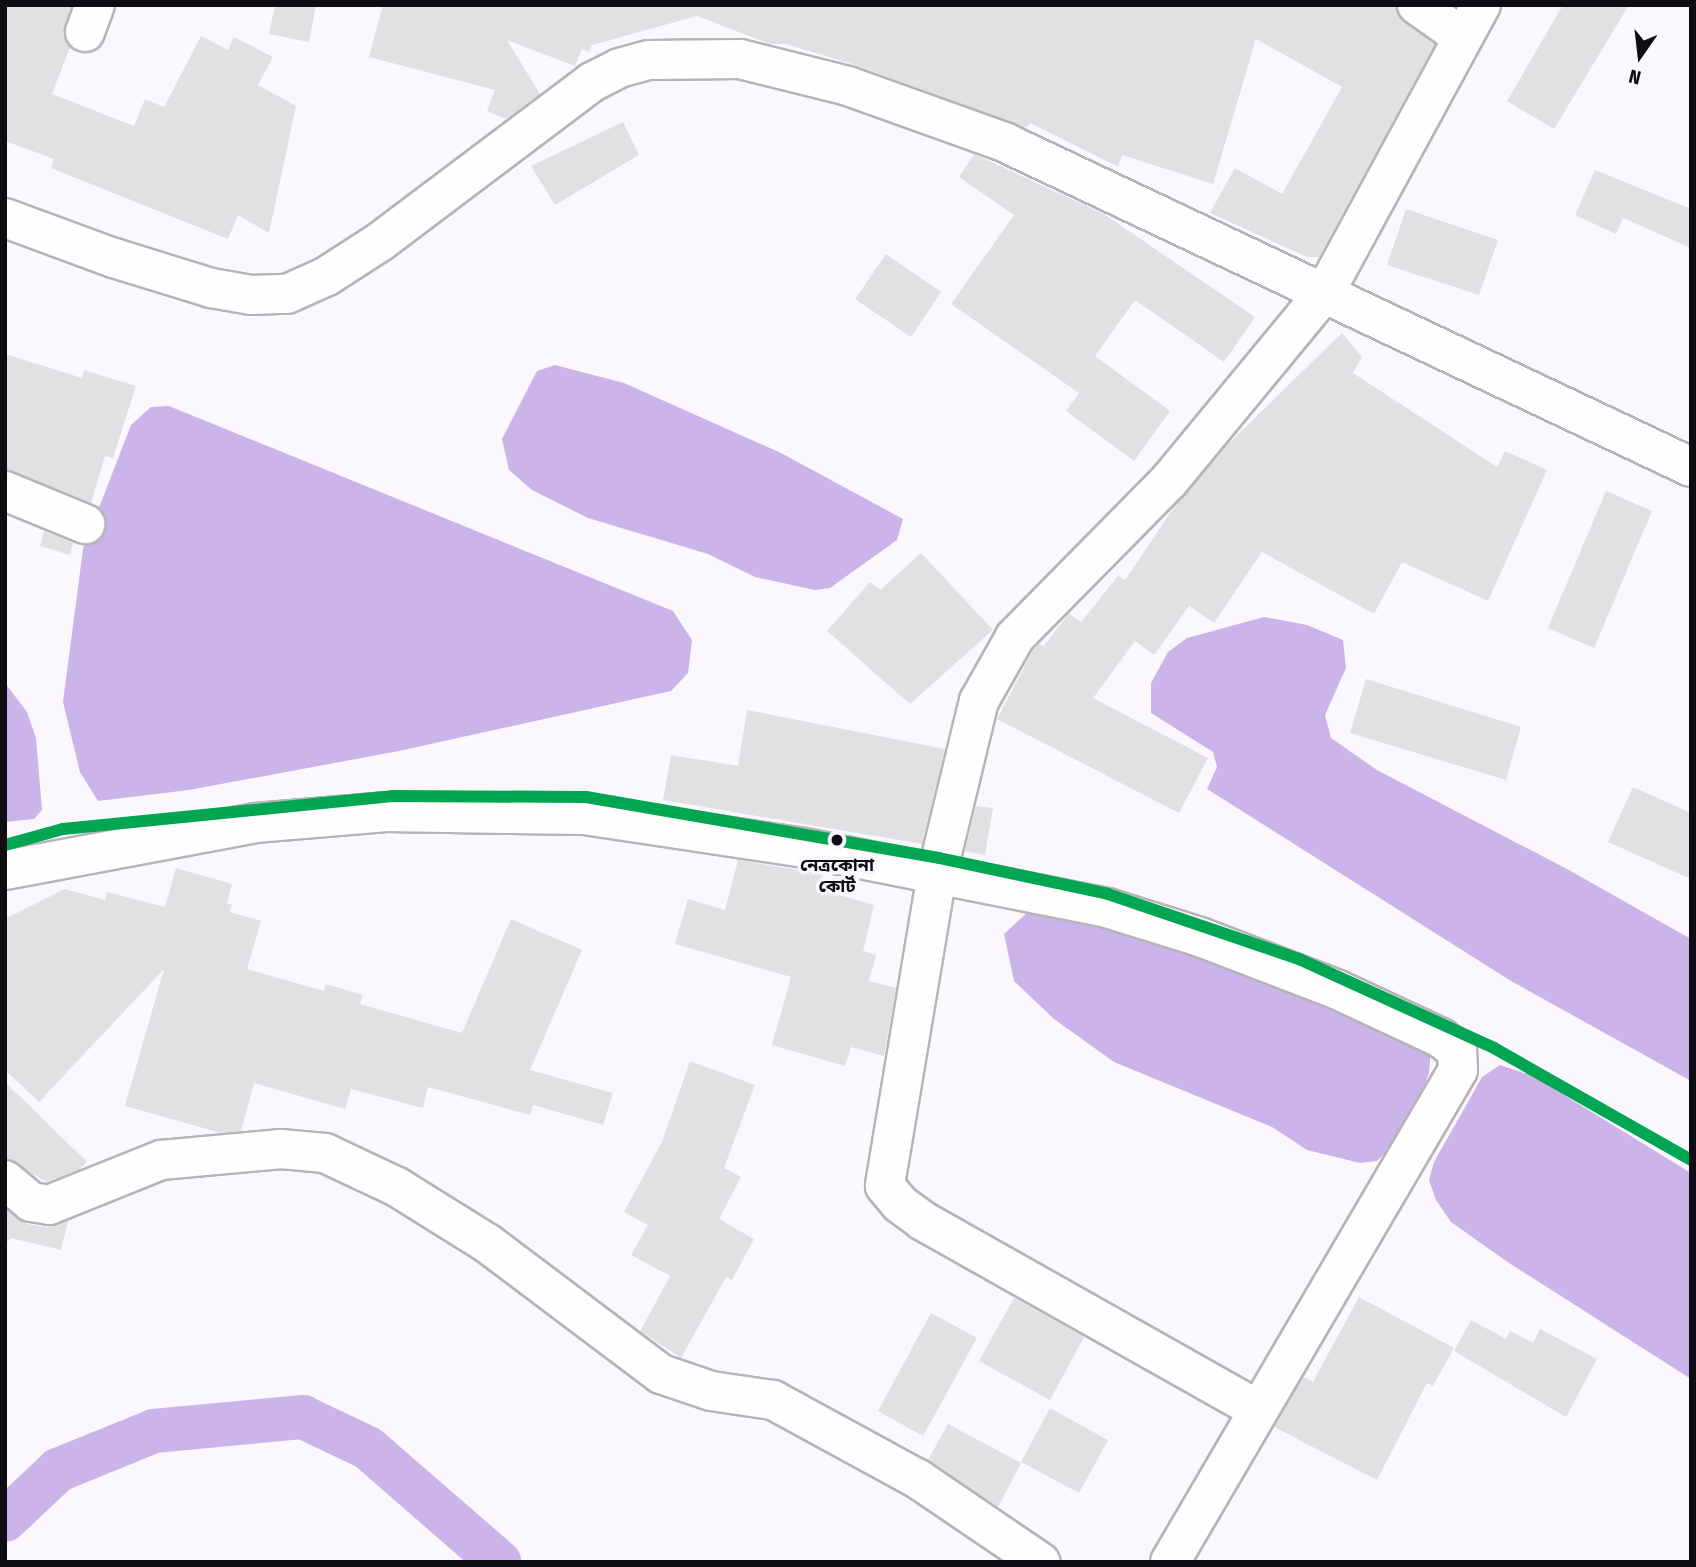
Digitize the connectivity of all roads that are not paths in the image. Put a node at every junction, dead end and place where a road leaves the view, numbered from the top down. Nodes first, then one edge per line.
1 (1417, 5) edge
2 (1471, 21) edge
3 (5, 218) edge
4 (1325, 292) junction
5 (1691, 467) edge
6 (5, 491) edge
7 (85, 524) dead end
8 (5, 870) edge
9 (937, 874) junction
10 (5, 1180) edge
11 (1242, 1401) dead end
12 (1041, 1562) edge
13 (1170, 1562) edge

1 - 2 street
2 - 4 street
3 - 4 street
4 - 5 street
4 - 9 street
6 - 7 street
8 - 9 street
9 - 11 street
9 - 13 street
10 - 12 street

